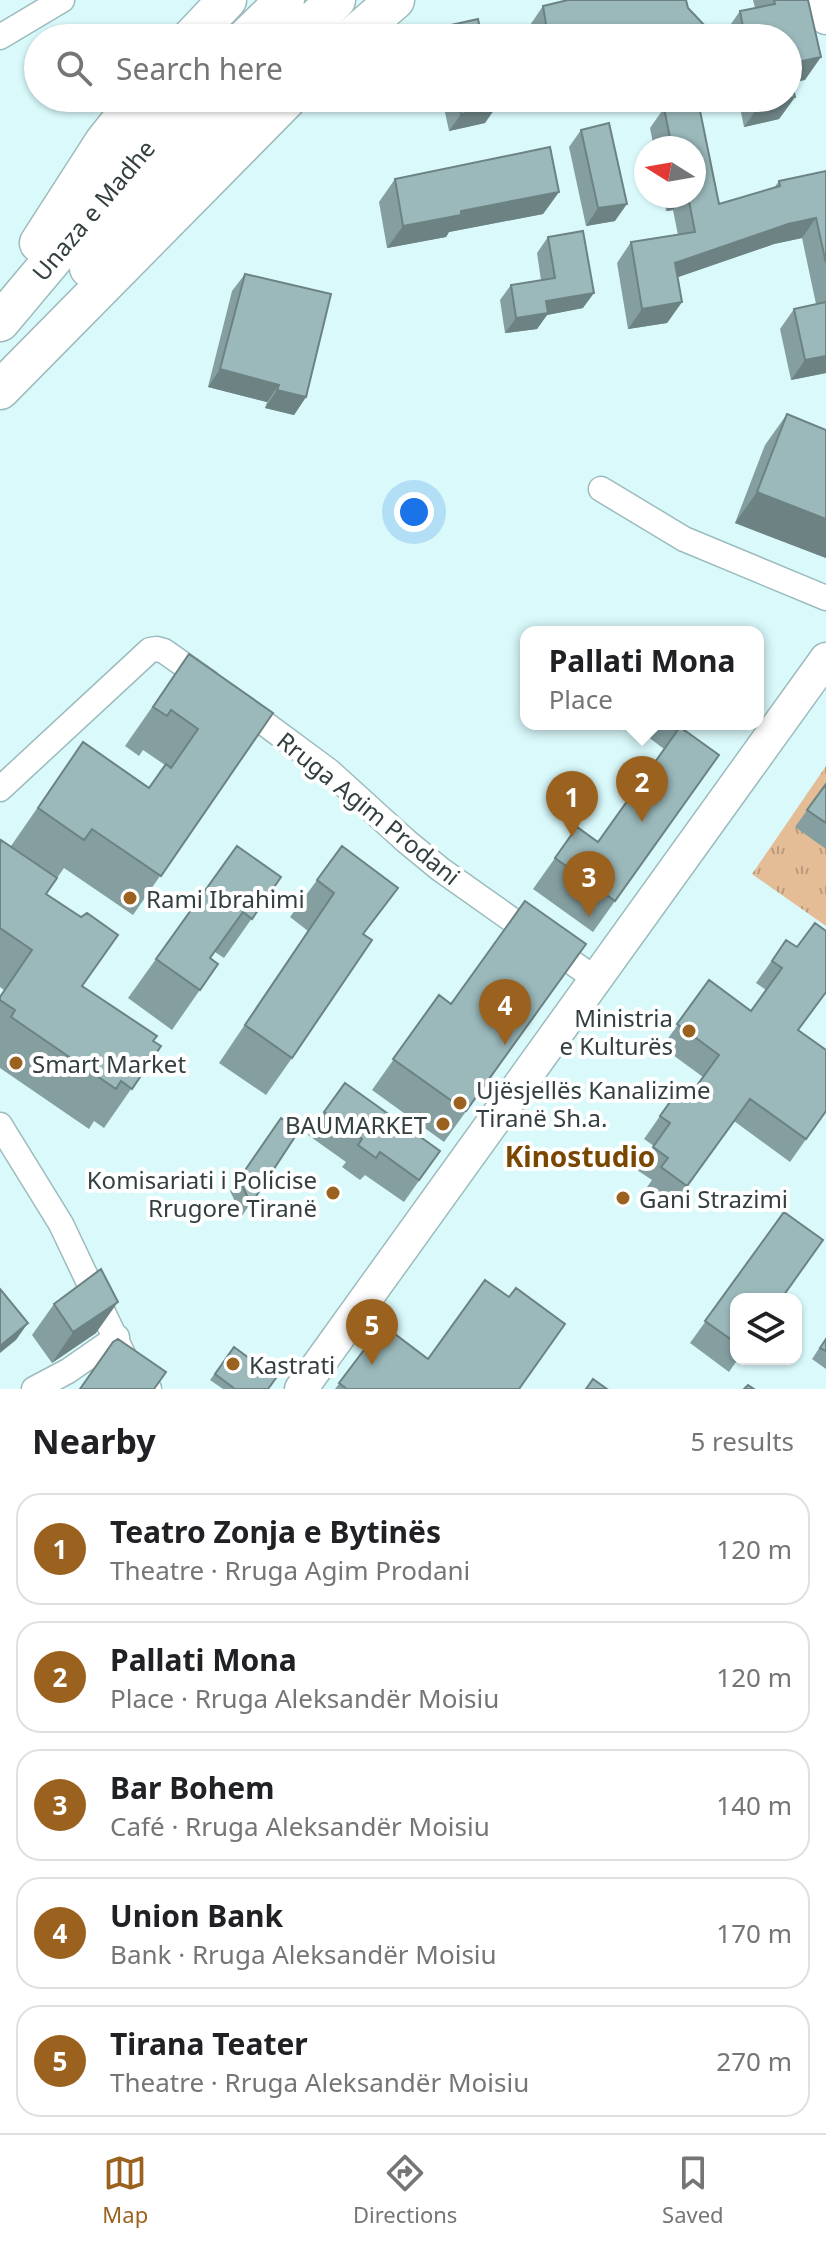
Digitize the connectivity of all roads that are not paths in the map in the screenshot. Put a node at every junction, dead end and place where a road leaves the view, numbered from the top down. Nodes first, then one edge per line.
1 (62, 0) edge
2 (227, 0) edge
3 (285, 0) edge
4 (336, 0) edge
5 (395, 0) edge
6 (821, 0) edge
7 (826, 18) edge
8 (204, 24) edge
9 (260, 24) edge
10 (310, 24) edge
11 (367, 24) edge
12 (0, 37) edge
13 (128, 112) edge
14 (176, 112) edge
15 (223, 112) edge
16 (274, 112) edge
17 (0, 302) edge
18 (0, 322) edge
19 (0, 380) edge
20 (0, 390) edge
21 (601, 489) dead end
22 (826, 598) edge
23 (826, 659) edge
24 (826, 692) edge
25 (0, 789) edge
26 (597, 980) junction
27 (0, 1125) edge
28 (117, 1337) junction
29 (34, 1389) edge
30 (149, 1389) edge
31 (301, 1389) edge
32 (326, 1389) edge

1 - 12 street
2 - 8 highway
3 - 9 highway
4 - 10 highway
5 - 11 highway
6 - 7 main road
13 - 17 highway
14 - 18 highway, Unaza e Madhe
15 - 19 highway, Unaza e Madhe
16 - 20 highway
21 - 22 street
23 - 26 main road
24 - 32 main road
25 - 26 street, Rruga Agim Prodani
26 - 31 main road
27 - 28 street
28 - 29 street
28 - 30 street

